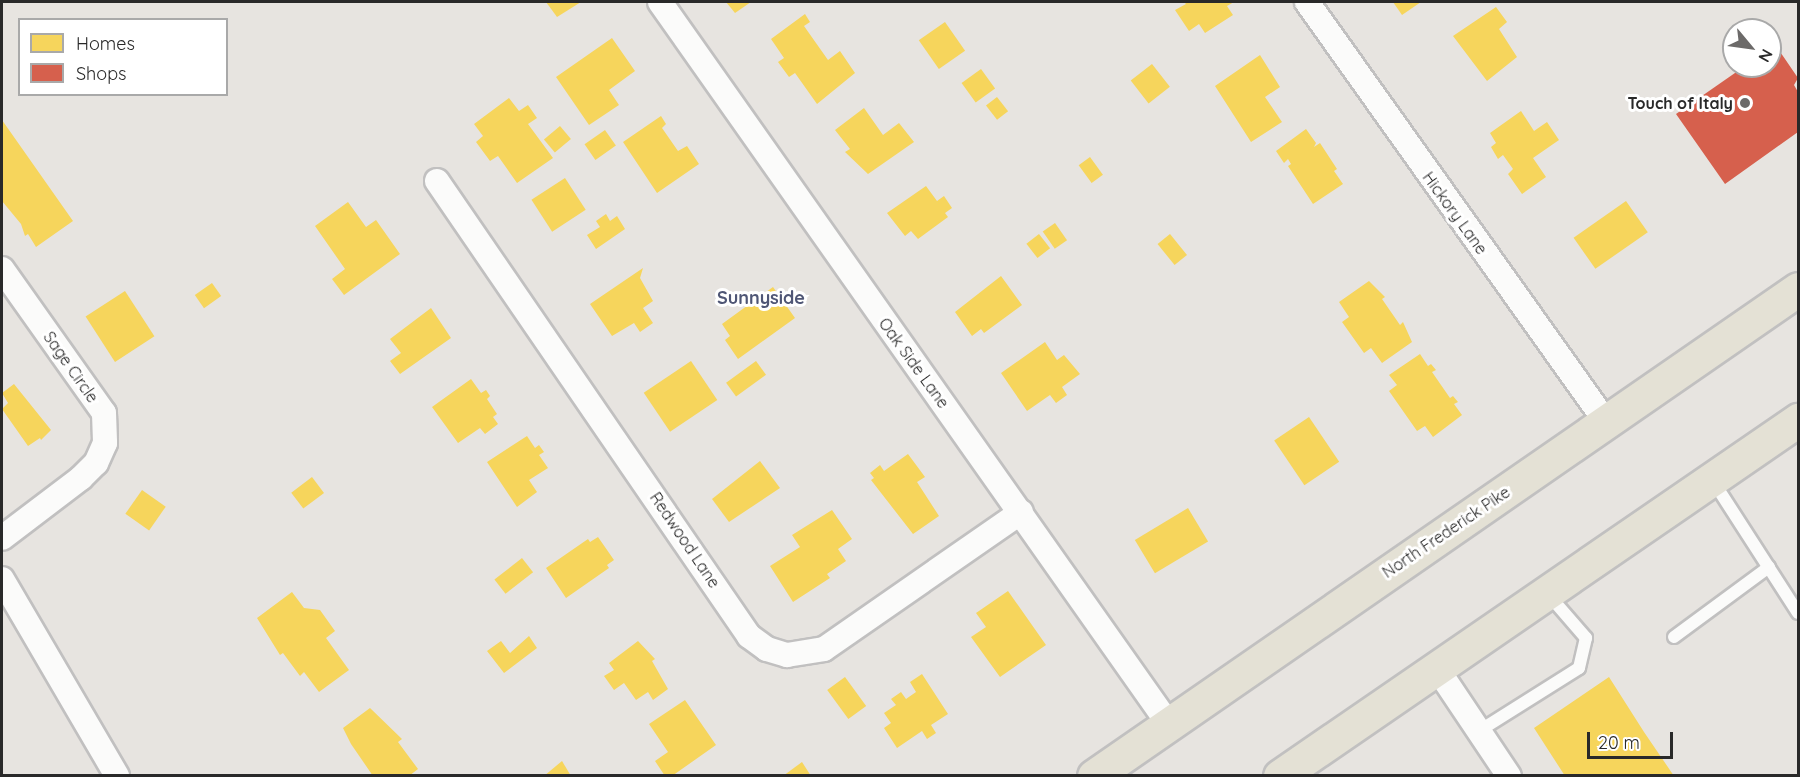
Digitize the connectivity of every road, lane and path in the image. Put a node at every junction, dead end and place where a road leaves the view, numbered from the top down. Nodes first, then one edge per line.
1 (660, 2) edge
2 (1307, 2) edge
3 (437, 181) dead end
4 (2, 269) edge
5 (1798, 289) edge
6 (1798, 420) edge
7 (1606, 422) junction
8 (1712, 479) junction
9 (1021, 512) junction
10 (2, 538) edge
11 (1769, 567) junction
12 (2, 579) edge
13 (1546, 592) junction
14 (1798, 613) edge
15 (1674, 637) dead end
16 (1436, 667) junction
17 (1168, 723) junction
18 (1479, 731) junction
19 (117, 776) edge
20 (1094, 776) edge
21 (1280, 776) edge
22 (1509, 776) edge

1 - 9 street, Oak Side Lane
2 - 7 street, Hickory Lane
3 - 9 street, Redwood Lane
4 - 10 street, Sage Circle
5 - 7 main road, North Frederick Pike
6 - 8 main road
7 - 17 main road, North Frederick Pike
8 - 11 lane
8 - 13 main road
9 - 17 street, Oak Side Lane
11 - 14 lane
11 - 15 lane
12 - 19 street
13 - 16 main road
13 - 18 lane
16 - 18 street
16 - 21 main road
17 - 20 main road, North Frederick Pike
18 - 22 street

